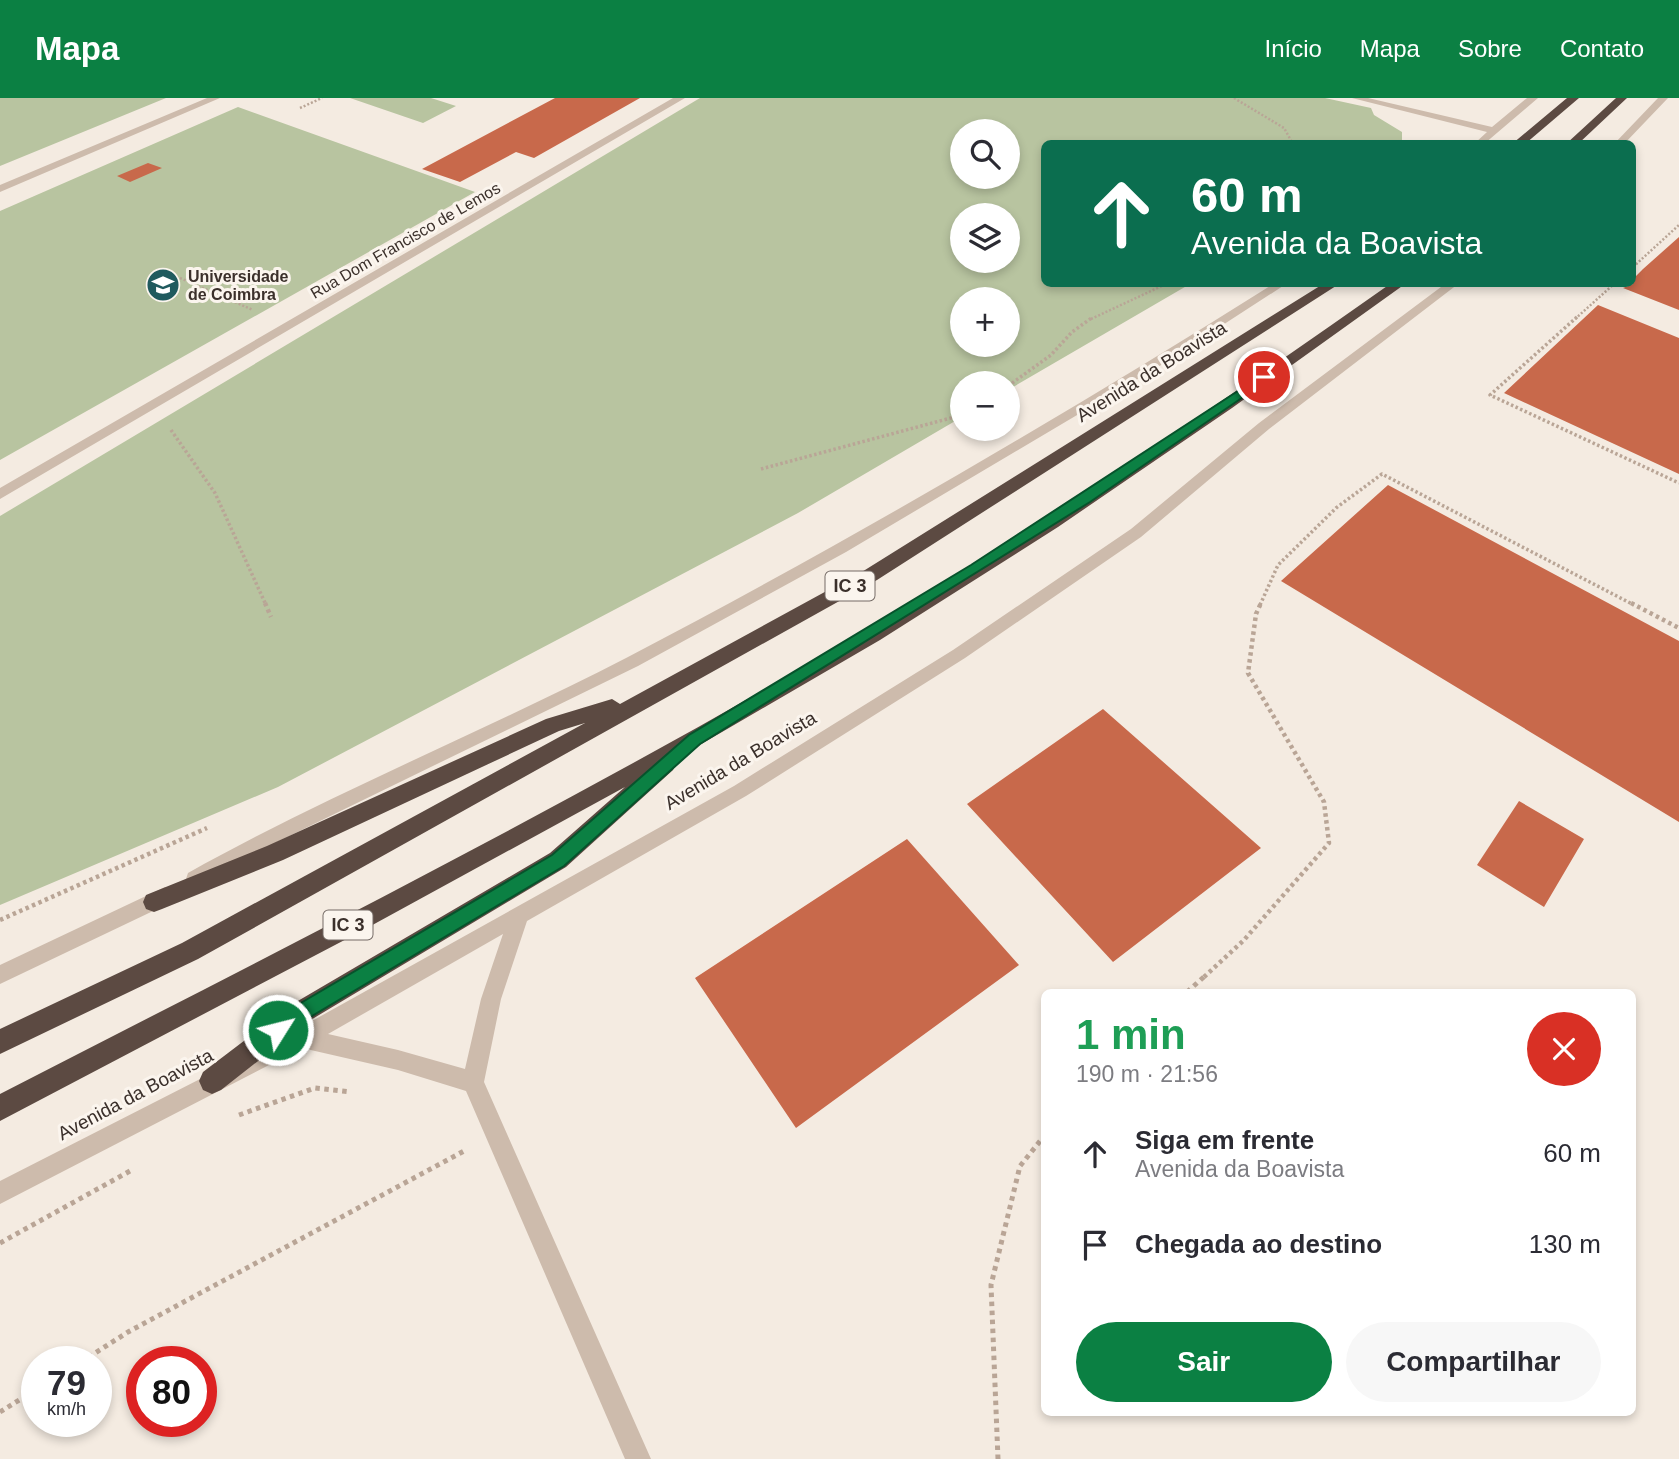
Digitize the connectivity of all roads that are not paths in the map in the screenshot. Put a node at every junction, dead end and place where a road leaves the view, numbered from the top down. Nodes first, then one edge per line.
1 (215, 98) edge
2 (680, 98) edge
3 (1357, 98) edge
4 (1533, 98) edge
5 (1574, 98) edge
6 (1622, 98) edge
7 (1663, 98) edge
8 (1495, 131) junction
9 (1483, 140) edge
10 (1522, 140) edge
11 (1575, 140) edge
12 (1622, 140) edge
13 (0, 189) edge
14 (1275, 287) edge
15 (1327, 287) edge
16 (1394, 287) edge
17 (1448, 287) edge
18 (0, 494) edge
19 (654, 694) junction
20 (694, 739) junction
21 (154, 902) junction
22 (520, 913) junction
23 (0, 975) edge
24 (301, 1038) junction
25 (0, 1042) edge
26 (212, 1081) junction
27 (473, 1082) junction
28 (0, 1108) edge
29 (0, 1193) edge
30 (638, 1459) edge

1 - 13 street
2 - 18 street, Rua Dom Francisco de Lemos
3 - 8 street
4 - 8 street
5 - 10 highway
6 - 11 highway
7 - 12 street
8 - 9 street
14 - 21 street, Avenida da Boavista
15 - 19 highway, Avenida da Boavista / IC 3
16 - 20 highway, IC 3
17 - 22 street, Avenida da Boavista
19 - 21 highway
19 - 25 highway, Avenida da Boavista / IC 3
20 - 26 highway
20 - 28 highway, IC 3
21 - 23 street, Avenida da Boavista
22 - 24 street, Avenida da Boavista
22 - 27 street
24 - 26 street, Avenida da Boavista
24 - 27 street
26 - 29 street, Avenida da Boavista
27 - 30 street

